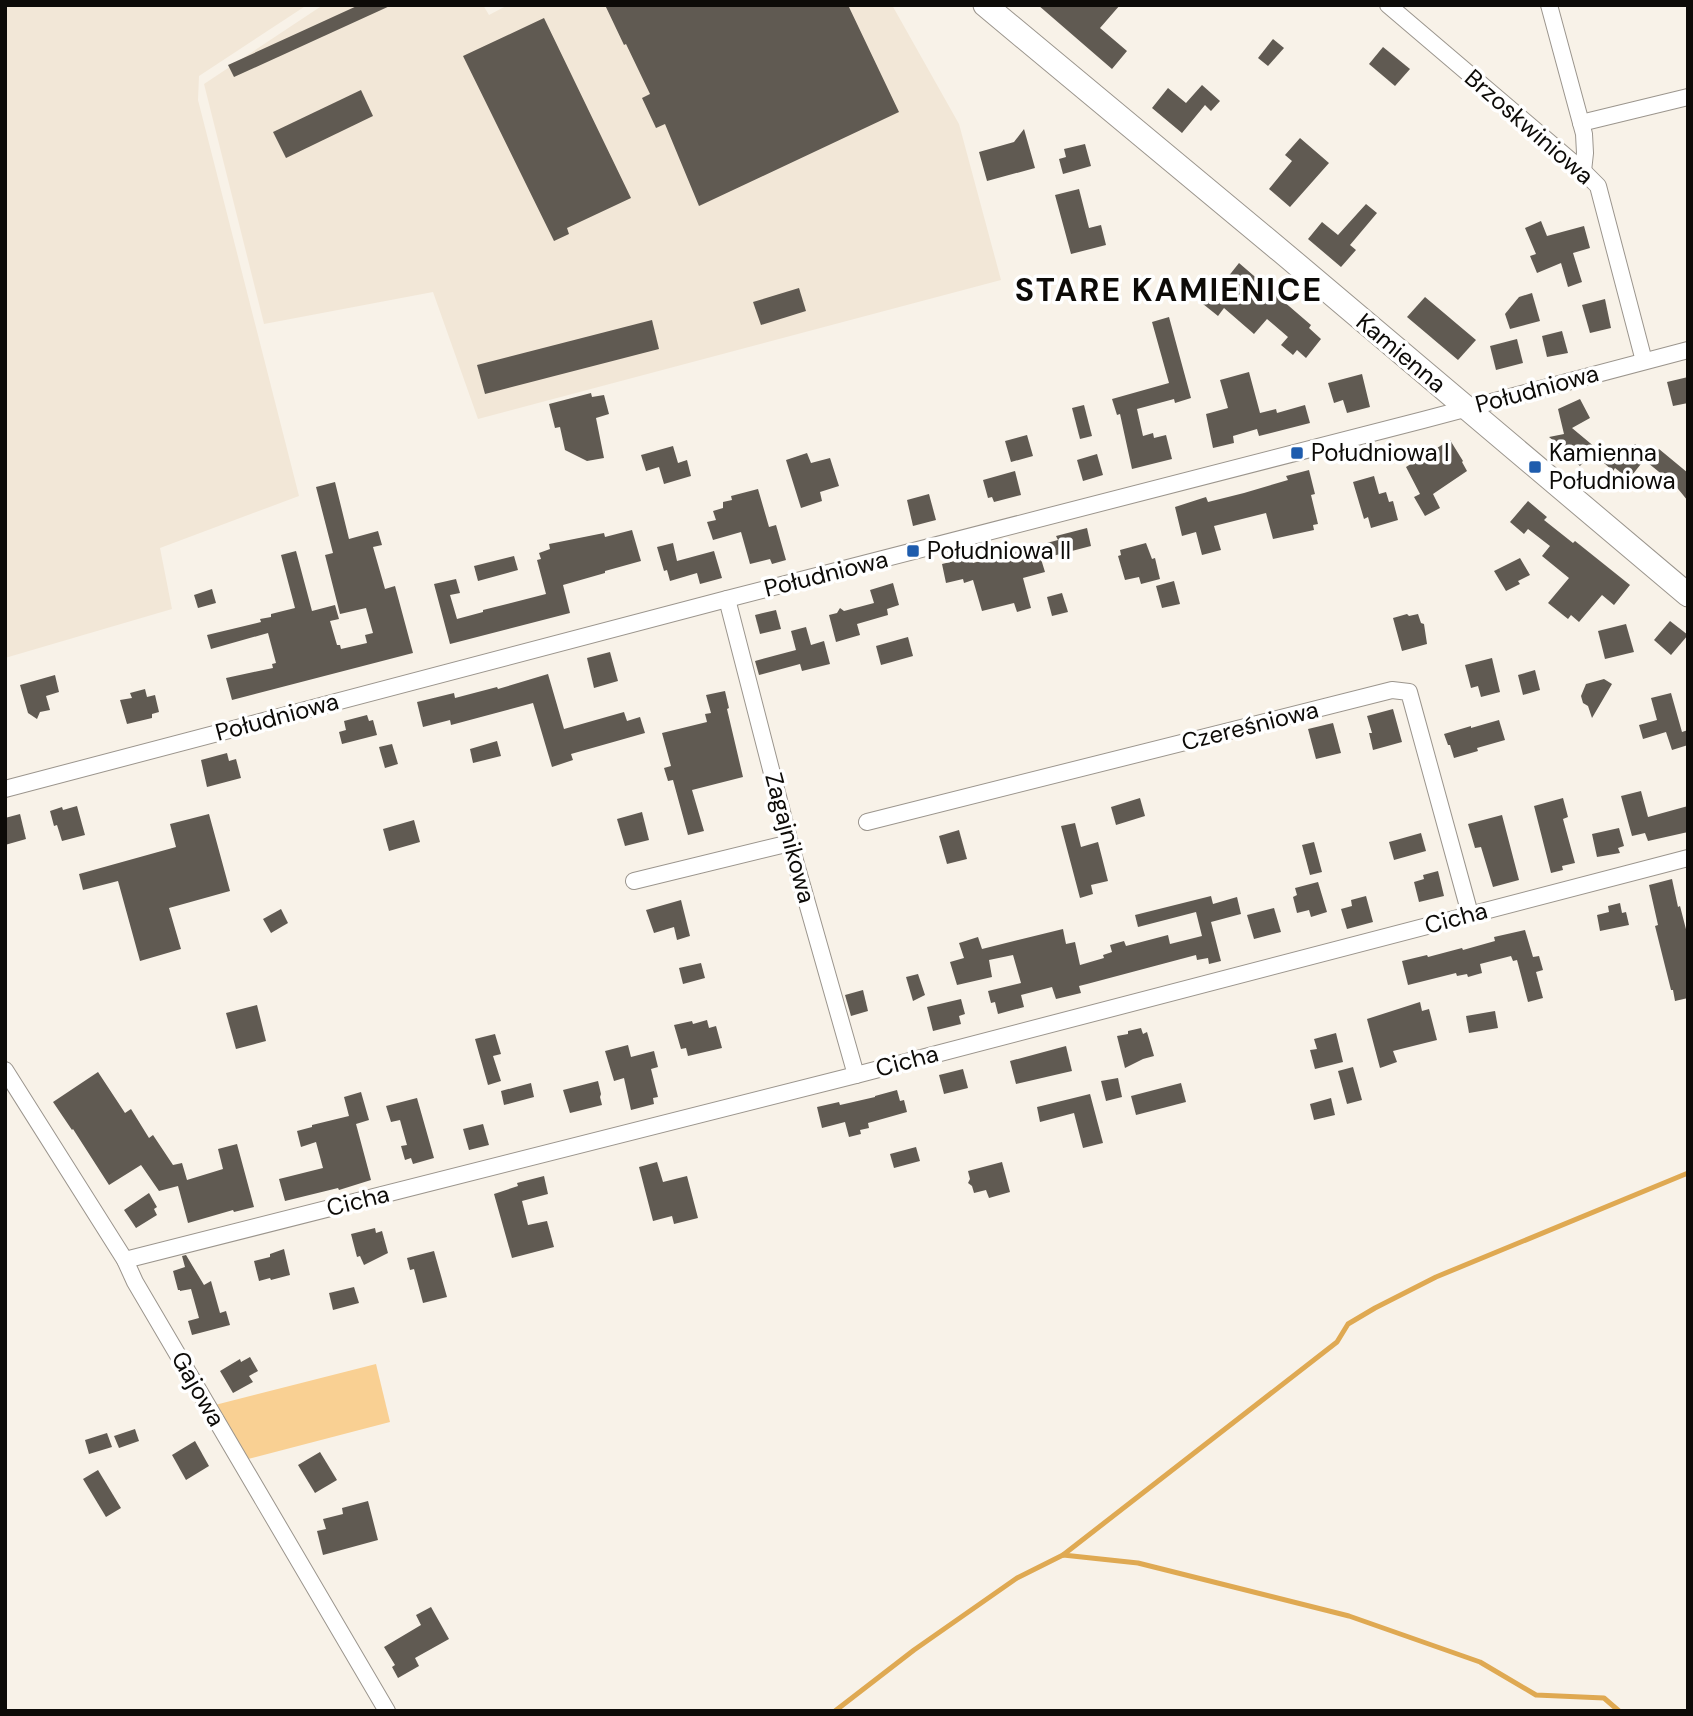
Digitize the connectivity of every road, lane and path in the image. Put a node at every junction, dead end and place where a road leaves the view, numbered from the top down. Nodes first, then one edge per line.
1 (985, 5) edge
2 (1388, 5) edge
3 (1549, 5) edge
4 (1688, 97) edge
5 (1581, 123) junction
6 (1583, 171) junction
7 (1688, 349) edge
8 (1644, 361) junction
9 (1466, 408) junction
10 (1688, 595) edge
11 (727, 600) junction
12 (5, 789) edge
13 (867, 822) dead end
14 (790, 843) junction
15 (1688, 858) edge
16 (634, 881) dead end
17 (1470, 914) junction
18 (5, 1070) edge
19 (856, 1075) junction
20 (125, 1260) junction
21 (387, 1711) edge

1 - 9 street, Kamienna
2 - 6 street, Brzoskwiniowa
3 - 5 street
4 - 5 street
5 - 6 street
6 - 8 street, Brzoskwiniowa
7 - 8 street, Południowa
8 - 9 street, Południowa
9 - 10 street, Kamienna
9 - 11 street, Południowa
11 - 12 street, Południowa
11 - 14 street, Zagajnikowa
13 - 17 street, Czereśniowa
14 - 16 street
14 - 19 street, Zagajnikowa
15 - 17 street, Cicha
17 - 19 street, Cicha
18 - 20 street, Gajowa
19 - 20 street, Cicha
20 - 21 street, Gajowa

